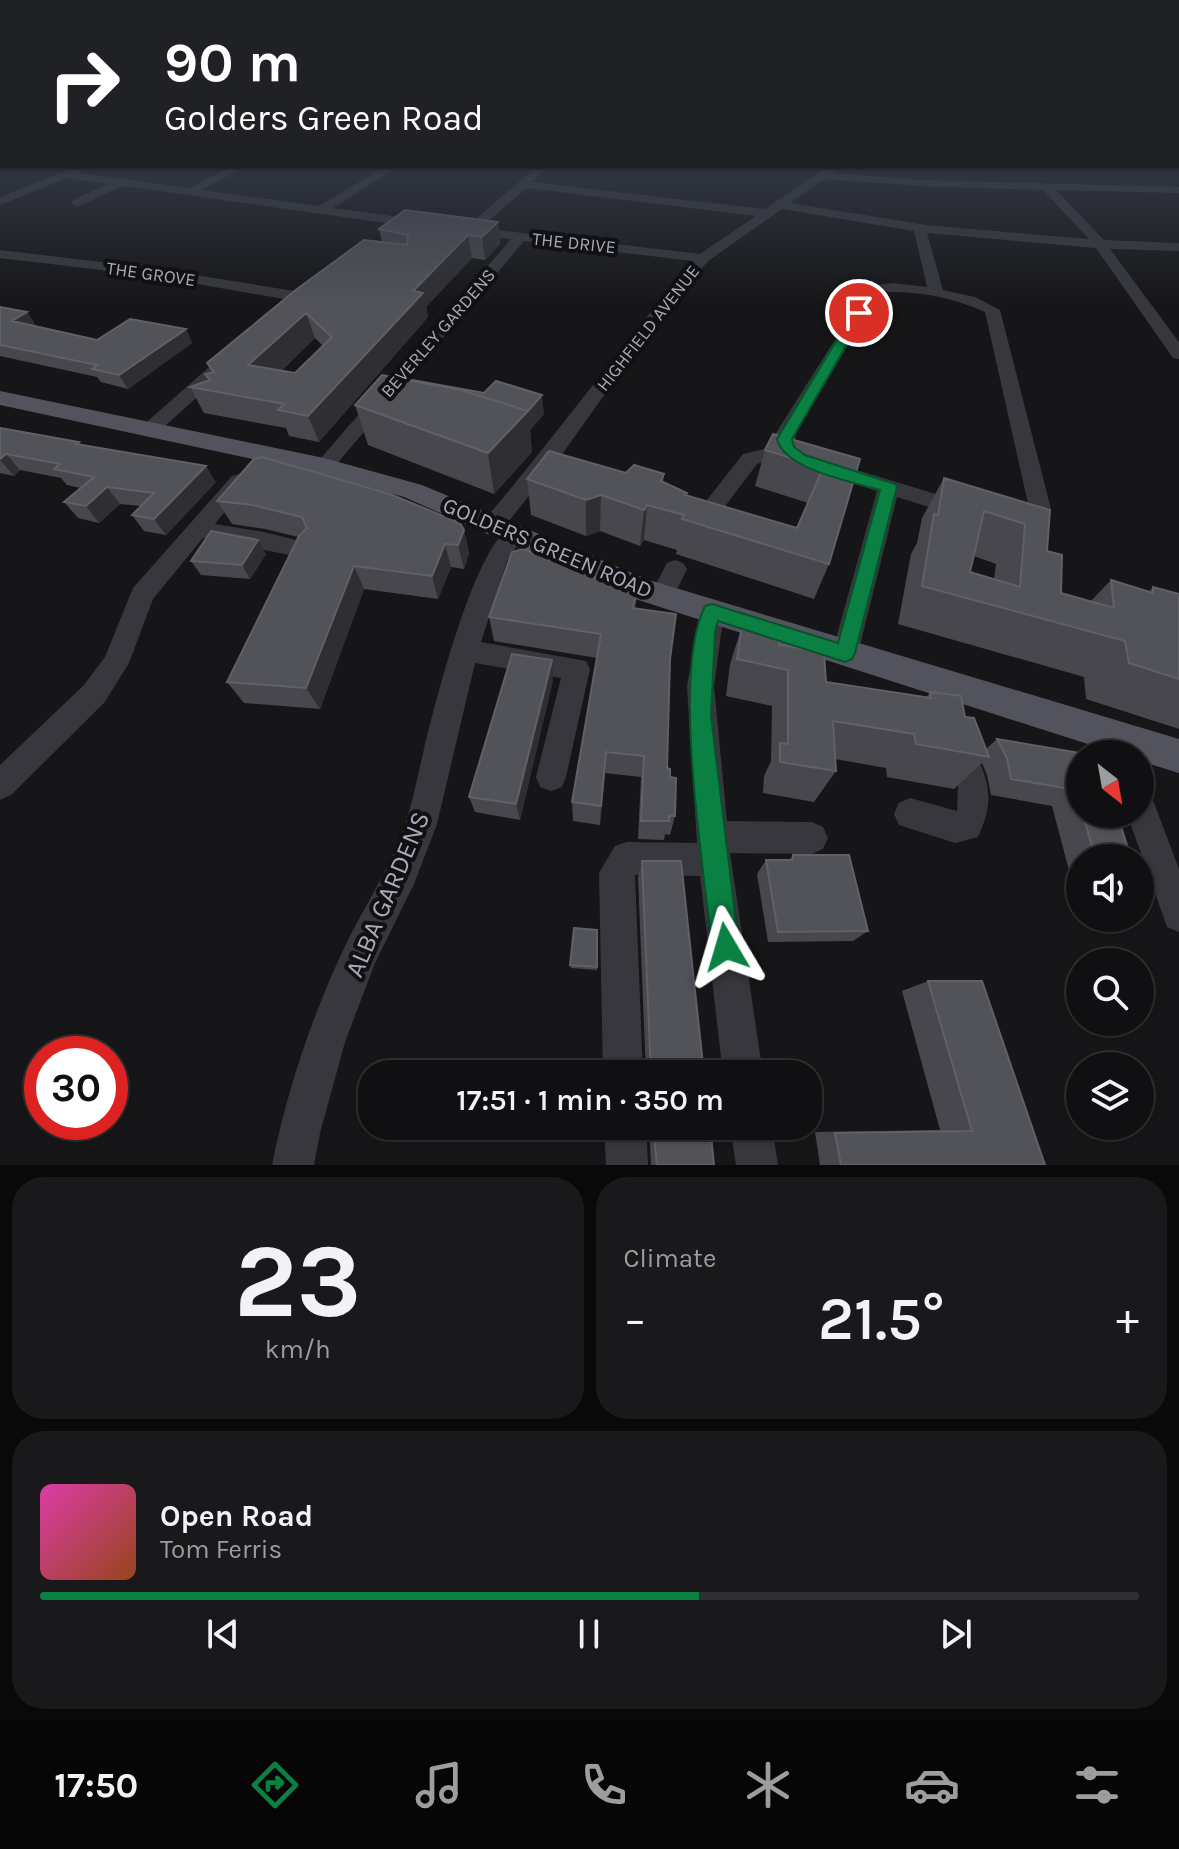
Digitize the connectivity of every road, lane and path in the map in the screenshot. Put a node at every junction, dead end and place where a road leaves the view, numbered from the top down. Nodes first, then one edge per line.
1 (91, 196) edge
2 (236, 196) edge
3 (343, 196) edge
4 (502, 196) edge
5 (624, 196) edge
6 (789, 196) edge
7 (1056, 196) edge
8 (77, 203) dead end
9 (777, 204) junction
10 (322, 209) junction
11 (765, 213) junction
12 (400, 220) junction
13 (919, 227) junction
14 (457, 228) junction
15 (378, 237) edge
16 (520, 237) junction
17 (1101, 245) junction
18 (1179, 247) edge
19 (0, 254) edge
20 (703, 258) junction
21 (936, 293) junction
22 (280, 315) edge
23 (245, 345) edge
24 (1179, 354) edge
25 (0, 398) edge
26 (148, 431) junction
27 (532, 441) dead end
28 (556, 449) junction
29 (787, 449) junction
30 (265, 453) junction
31 (324, 466) junction
32 (889, 487) junction
33 (699, 524) edge
34 (197, 530) junction
35 (503, 530) junction
36 (305, 550) edge
37 (712, 612) junction
38 (465, 650) junction
39 (845, 653) junction
40 (944, 705) junction
41 (1097, 740) edge
42 (1154, 752) edge
43 (1179, 756) edge
44 (551, 777) dead end
45 (0, 785) edge
46 (910, 814) dead end
47 (1148, 828) edge
48 (812, 838) dead end
49 (713, 848) junction
50 (1179, 915) edge
51 (623, 1060) edge
52 (741, 1060) edge
53 (626, 1140) edge
54 (753, 1140) edge
55 (293, 1165) edge
56 (627, 1165) edge
57 (757, 1165) edge

1 - 8 street
2 - 10 street, THE DRIVE
3 - 10 street
4 - 14 street
5 - 11 street
6 - 9 street, HIGHFIELD AVENUE
7 - 17 street
9 - 11 street, HIGHFIELD AVENUE
9 - 13 street
10 - 12 street, THE DRIVE
11 - 20 street, HIGHFIELD AVENUE
12 - 14 street, THE DRIVE
12 - 15 street
13 - 17 street
13 - 21 street
14 - 16 street, THE DRIVE
16 - 20 street, THE DRIVE
16 - 31 street, BEVERLEY GARDENS
17 - 18 street
17 - 24 street
19 - 22 street, THE GROVE
20 - 28 street, HIGHFIELD AVENUE
21 - 29 street
21 - 32 street
23 - 26 street
25 - 26 main road, GOLDERS GREEN ROAD
26 - 30 main road, GOLDERS GREEN ROAD
27 - 28 street
28 - 35 street, HIGHFIELD AVENUE
29 - 32 street
29 - 33 street
30 - 31 main road, GOLDERS GREEN ROAD
30 - 34 street
31 - 35 main road, GOLDERS GREEN ROAD
32 - 39 street
34 - 36 street
34 - 45 street
35 - 37 main road, GOLDERS GREEN ROAD
35 - 38 street, ALBA GARDENS
37 - 39 main road, GOLDERS GREEN ROAD
37 - 49 street
38 - 44 street
38 - 55 street, ALBA GARDENS
39 - 40 main road, GOLDERS GREEN ROAD
40 - 41 main road, GOLDERS GREEN ROAD
40 - 46 street
42 - 43 main road, GOLDERS GREEN ROAD
47 - 50 street
48 - 49 street
49 - 51 street
49 - 52 street
53 - 56 street
54 - 57 street

